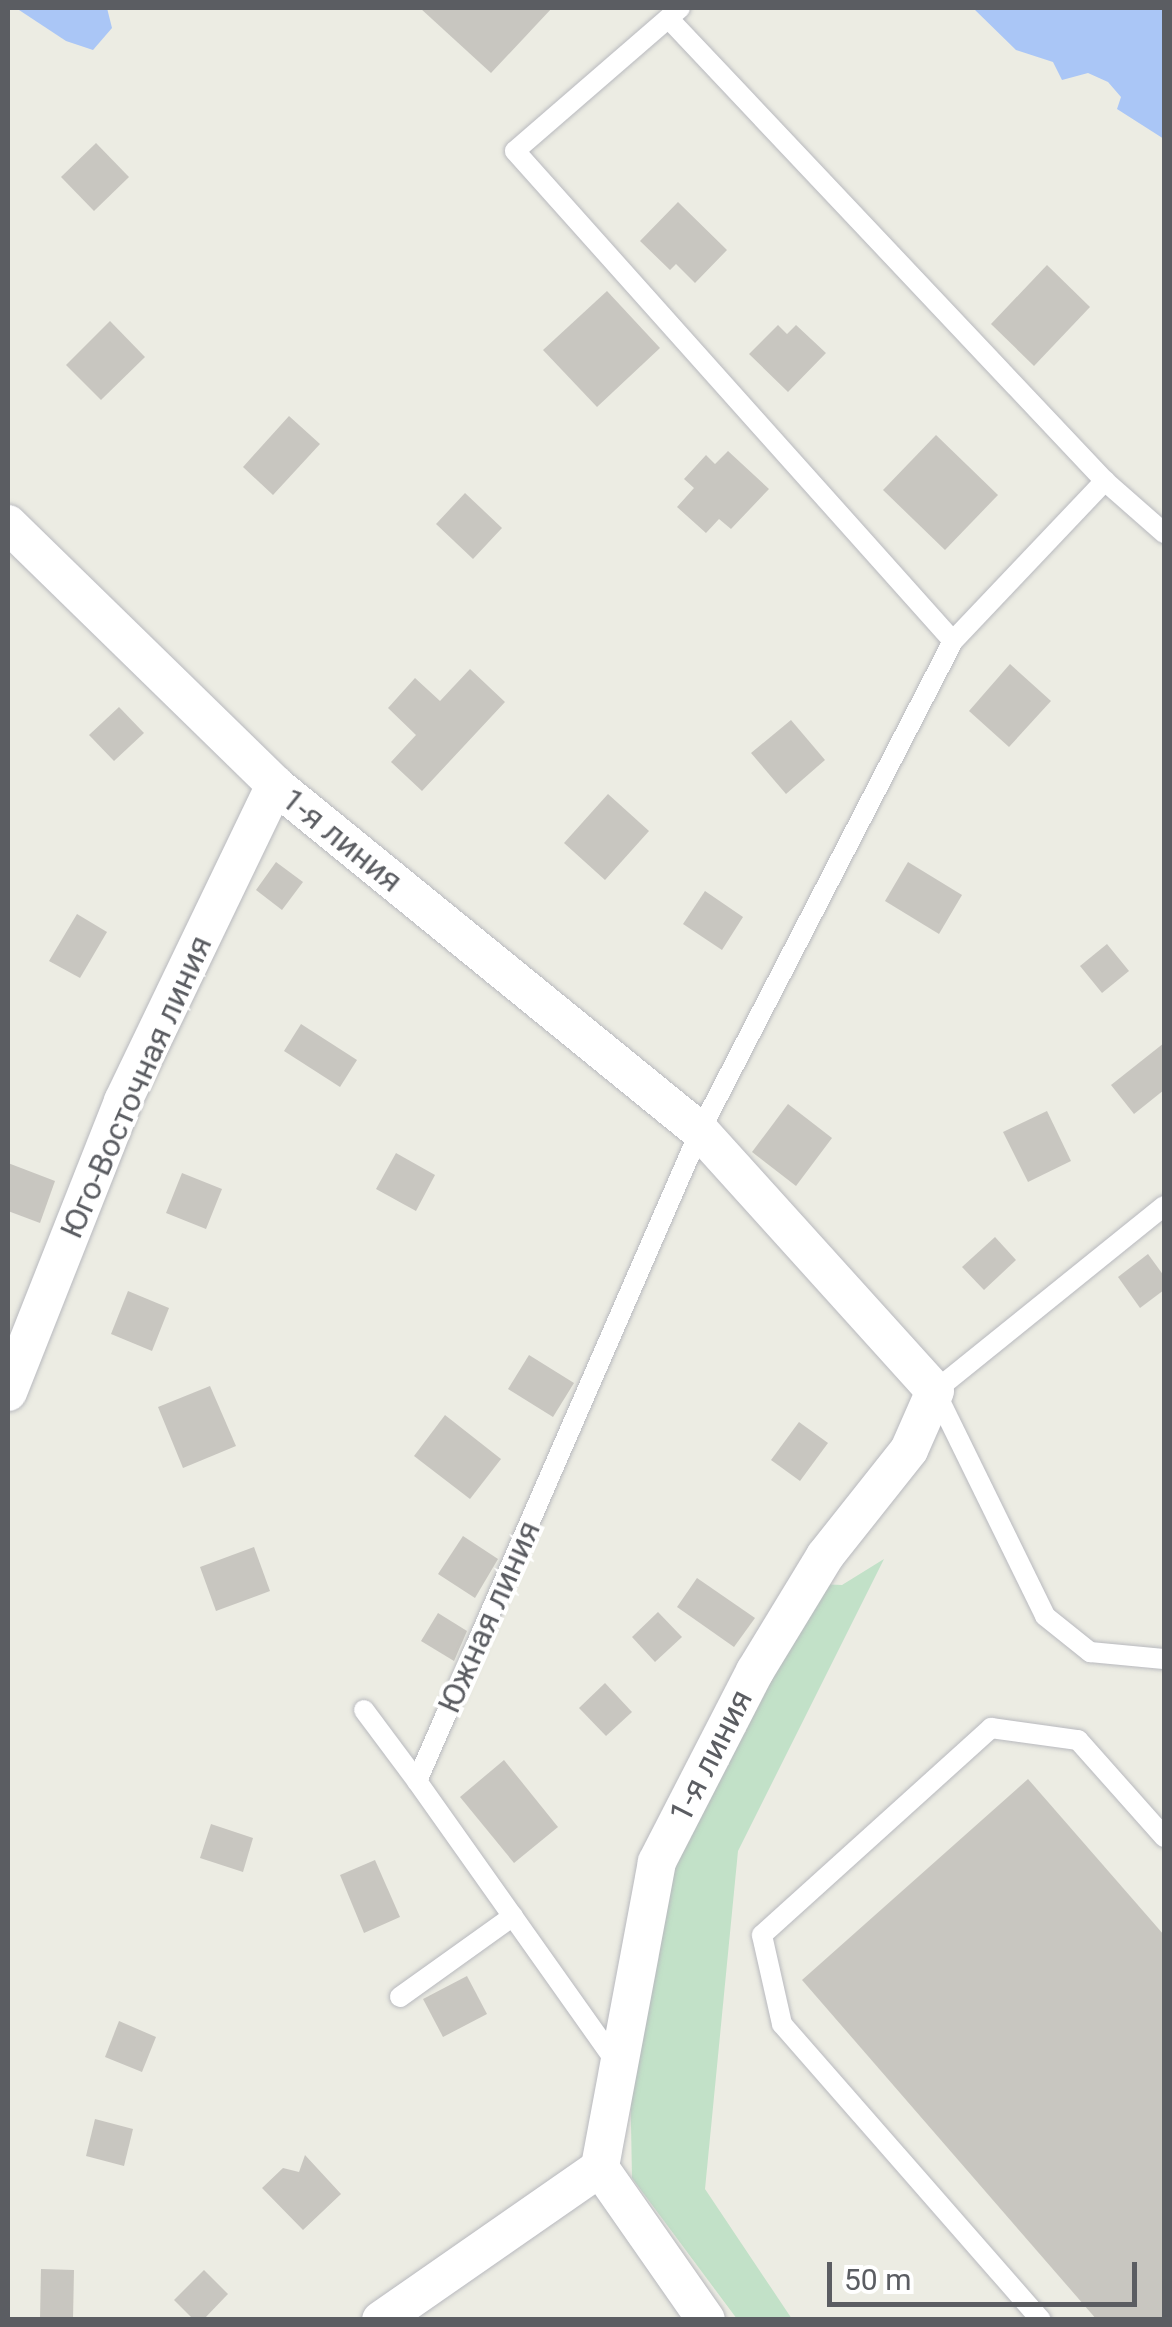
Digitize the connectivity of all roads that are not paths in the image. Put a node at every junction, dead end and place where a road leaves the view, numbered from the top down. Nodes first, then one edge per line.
1 (674, 13) edge
2 (1105, 480) junction
3 (8, 524) edge
4 (1164, 533) edge
5 (953, 641) junction
6 (274, 786) junction
7 (700, 1132) junction
8 (1164, 1206) edge
9 (935, 1390) junction
10 (8, 1392) edge
11 (1164, 1659) edge
12 (364, 1710) dead end
13 (417, 1781) junction
14 (1164, 1837) edge
15 (513, 1916) junction
16 (400, 1997) dead end
17 (620, 2066) junction
18 (600, 2168) junction
19 (381, 2320) edge
20 (706, 2320) edge
21 (1041, 2320) edge

1 - 2 lane
1 - 5 lane
2 - 4 lane
2 - 5 lane
3 - 6 street, 1-я линия
5 - 7 lane
6 - 7 street, 1-я линия
6 - 10 street, Юго-Восточная линия
7 - 9 street, 1-я линия
7 - 13 lane, Южная линия
8 - 9 lane
9 - 11 lane, 1-я линия
9 - 17 street, 1-я линия
12 - 13 lane
13 - 15 lane
14 - 21 lane
15 - 16 lane
15 - 17 lane
17 - 18 street, 1-я линия
18 - 19 street
18 - 20 street

